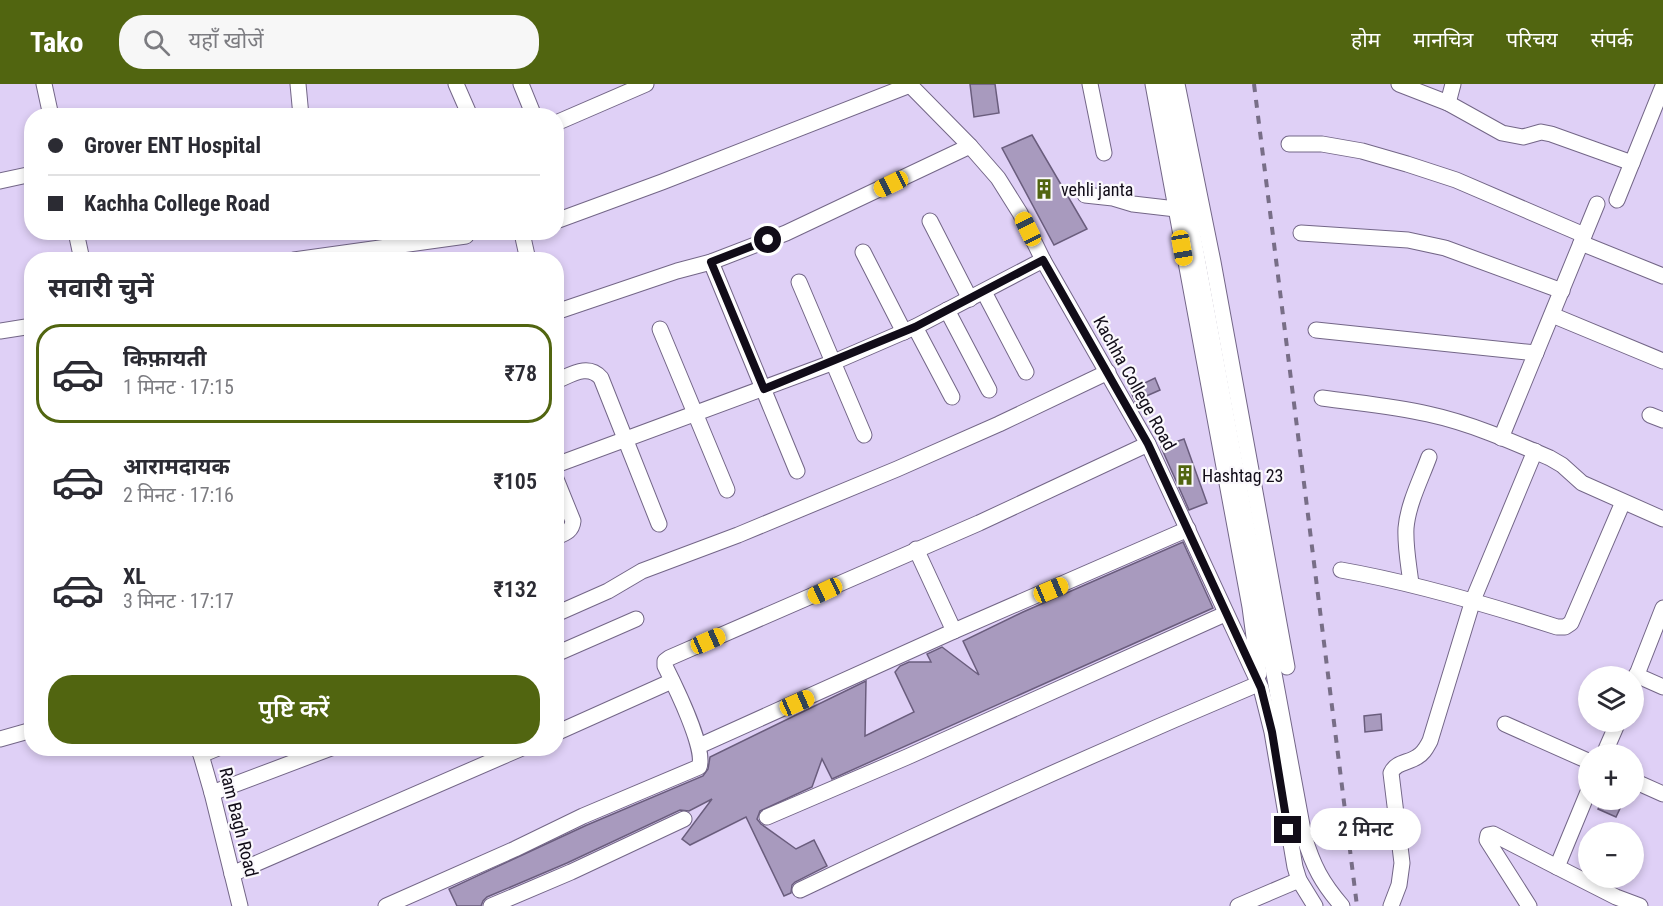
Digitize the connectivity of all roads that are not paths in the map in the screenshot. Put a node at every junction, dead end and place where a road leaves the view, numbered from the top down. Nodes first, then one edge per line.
1 (44, 84) edge
2 (298, 84) edge
3 (456, 84) edge
4 (521, 84) edge
5 (646, 84) edge
6 (909, 84) edge
7 (1090, 84) edge
8 (1153, 84) edge
9 (1165, 84) edge
10 (1177, 84) edge
11 (1399, 84) edge
12 (1453, 84) edge
13 (1663, 86) edge
14 (1448, 103) junction
15 (49, 108) edge
16 (300, 108) edge
17 (466, 108) edge
18 (531, 108) edge
19 (564, 120) edge
20 (1289, 144) dead end
21 (970, 146) junction
22 (1104, 153) dead end
23 (1632, 163) junction
24 (24, 176) edge
25 (0, 181) edge
26 (1085, 195) dead end
27 (1617, 200) dead end
28 (1597, 204) dead end
29 (1176, 209) junction
30 (564, 218) edge
31 (930, 221) dead end
32 (1301, 233) dead end
33 (1583, 239) junction
34 (437, 240) edge
35 (351, 252) edge
36 (863, 252) dead end
37 (1043, 260) junction
38 (711, 262) junction
39 (1663, 276) edge
40 (799, 282) dead end
41 (1562, 291) junction
42 (984, 292) junction
43 (970, 299) junction
44 (564, 309) edge
45 (947, 310) junction
46 (1552, 315) junction
47 (24, 327) edge
48 (660, 329) dead end
49 (910, 329) junction
50 (1316, 330) dead end
51 (0, 331) edge
52 (1536, 353) junction
53 (1663, 361) edge
54 (834, 362) junction
55 (1026, 372) dead end
56 (1108, 372) junction
57 (564, 378) edge
58 (764, 389) junction
59 (989, 390) dead end
60 (952, 397) dead end
61 (1322, 398) dead end
62 (695, 414) junction
63 (864, 435) dead end
64 (626, 438) junction
65 (1501, 438) junction
66 (1148, 444) junction
67 (1535, 452) junction
68 (1429, 456) dead end
69 (564, 462) edge
70 (797, 471) dead end
71 (726, 490) dead end
72 (564, 498) edge
73 (1623, 502) junction
74 (1663, 519) edge
75 (659, 524) dead end
76 (1188, 529) junction
77 (564, 534) edge
78 (916, 549) junction
79 (1341, 570) dead end
80 (1411, 584) junction
81 (1473, 600) junction
82 (1663, 608) edge
83 (564, 611) edge
84 (1225, 614) junction
85 (636, 619) dead end
86 (954, 632) junction
87 (564, 650) edge
88 (1640, 666) edge
89 (1287, 667) dead end
90 (672, 681) junction
91 (1644, 682) edge
92 (1260, 686) junction
93 (1663, 687) edge
94 (1504, 724) dead end
95 (564, 729) edge
96 (24, 732) edge
97 (0, 740) edge
98 (699, 746) junction
99 (201, 756) edge
100 (310, 756) edge
101 (504, 756) edge
102 (1578, 757) edge
103 (1644, 785) edge
104 (213, 793) junction
105 (1663, 794) edge
106 (1581, 810) edge
107 (767, 817) dead end
108 (684, 819) dead end
109 (1557, 867) junction
110 (232, 874) junction
111 (1299, 880) junction
112 (800, 890) dead end
113 (1612, 901) edge
114 (240, 906) edge
115 (386, 906) edge
116 (491, 906) edge
117 (1238, 906) edge
118 (1315, 906) edge
119 (1342, 906) edge
120 (1392, 906) edge
121 (1529, 906) edge
122 (1640, 906) edge

1 - 15 street
2 - 16 street
3 - 17 street
4 - 18 street
5 - 19 street
6 - 21 street, Kachha College Road
6 - 30 street
7 - 22 street
8 - 29 street
9 - 119 street
10 - 89 street
11 - 14 street
12 - 14 street
13 - 23 street
14 - 23 street
20 - 33 street
21 - 37 street, Kachha College Road
21 - 38 street
23 - 27 street
24 - 25 street
26 - 29 street
28 - 33 street
29 - 92 street
31 - 43 street
32 - 41 street
33 - 39 street
33 - 41 street
34 - 35 street
36 - 49 street
37 - 42 street
37 - 56 street, Kachha College Road
38 - 44 street
38 - 58 street
40 - 54 street
41 - 46 street
42 - 43 street
42 - 55 street
43 - 45 street
45 - 49 street
45 - 59 street
46 - 52 street
46 - 53 street
47 - 51 street
48 - 62 street
49 - 54 street
49 - 60 street
50 - 52 street
52 - 65 street
54 - 58 street
54 - 63 street
56 - 66 street, Kachha College Road
56 - 83 street
57 - 64 street
58 - 62 street
58 - 70 street
61 - 65 street
62 - 64 street
62 - 71 street
64 - 69 street
64 - 75 street
65 - 67 street
66 - 76 street, Kachha College Road
66 - 78 street
67 - 73 street
67 - 81 street
68 - 80 street
72 - 77 street
73 - 74 street
73 - 81 street
76 - 84 street, Kachha College Road
76 - 86 street
78 - 86 street
78 - 90 street
79 - 80 street
80 - 81 street
81 - 120 street
82 - 88 street
84 - 92 street, Kachha College Road
84 - 107 street
85 - 87 street
86 - 98 street
90 - 95 street
90 - 98 street
91 - 93 street
92 - 111 street, Kachha College Road
92 - 112 street
94 - 102 street
96 - 97 street
98 - 115 street
99 - 104 street, Ram Bagh Road
100 - 104 street
101 - 110 street
103 - 105 street
104 - 110 street, Ram Bagh Road
106 - 109 street
108 - 116 street
109 - 113 street
109 - 121 street
110 - 114 street, Ram Bagh Road
111 - 117 street
111 - 118 street, Kachha College Road
113 - 122 street

